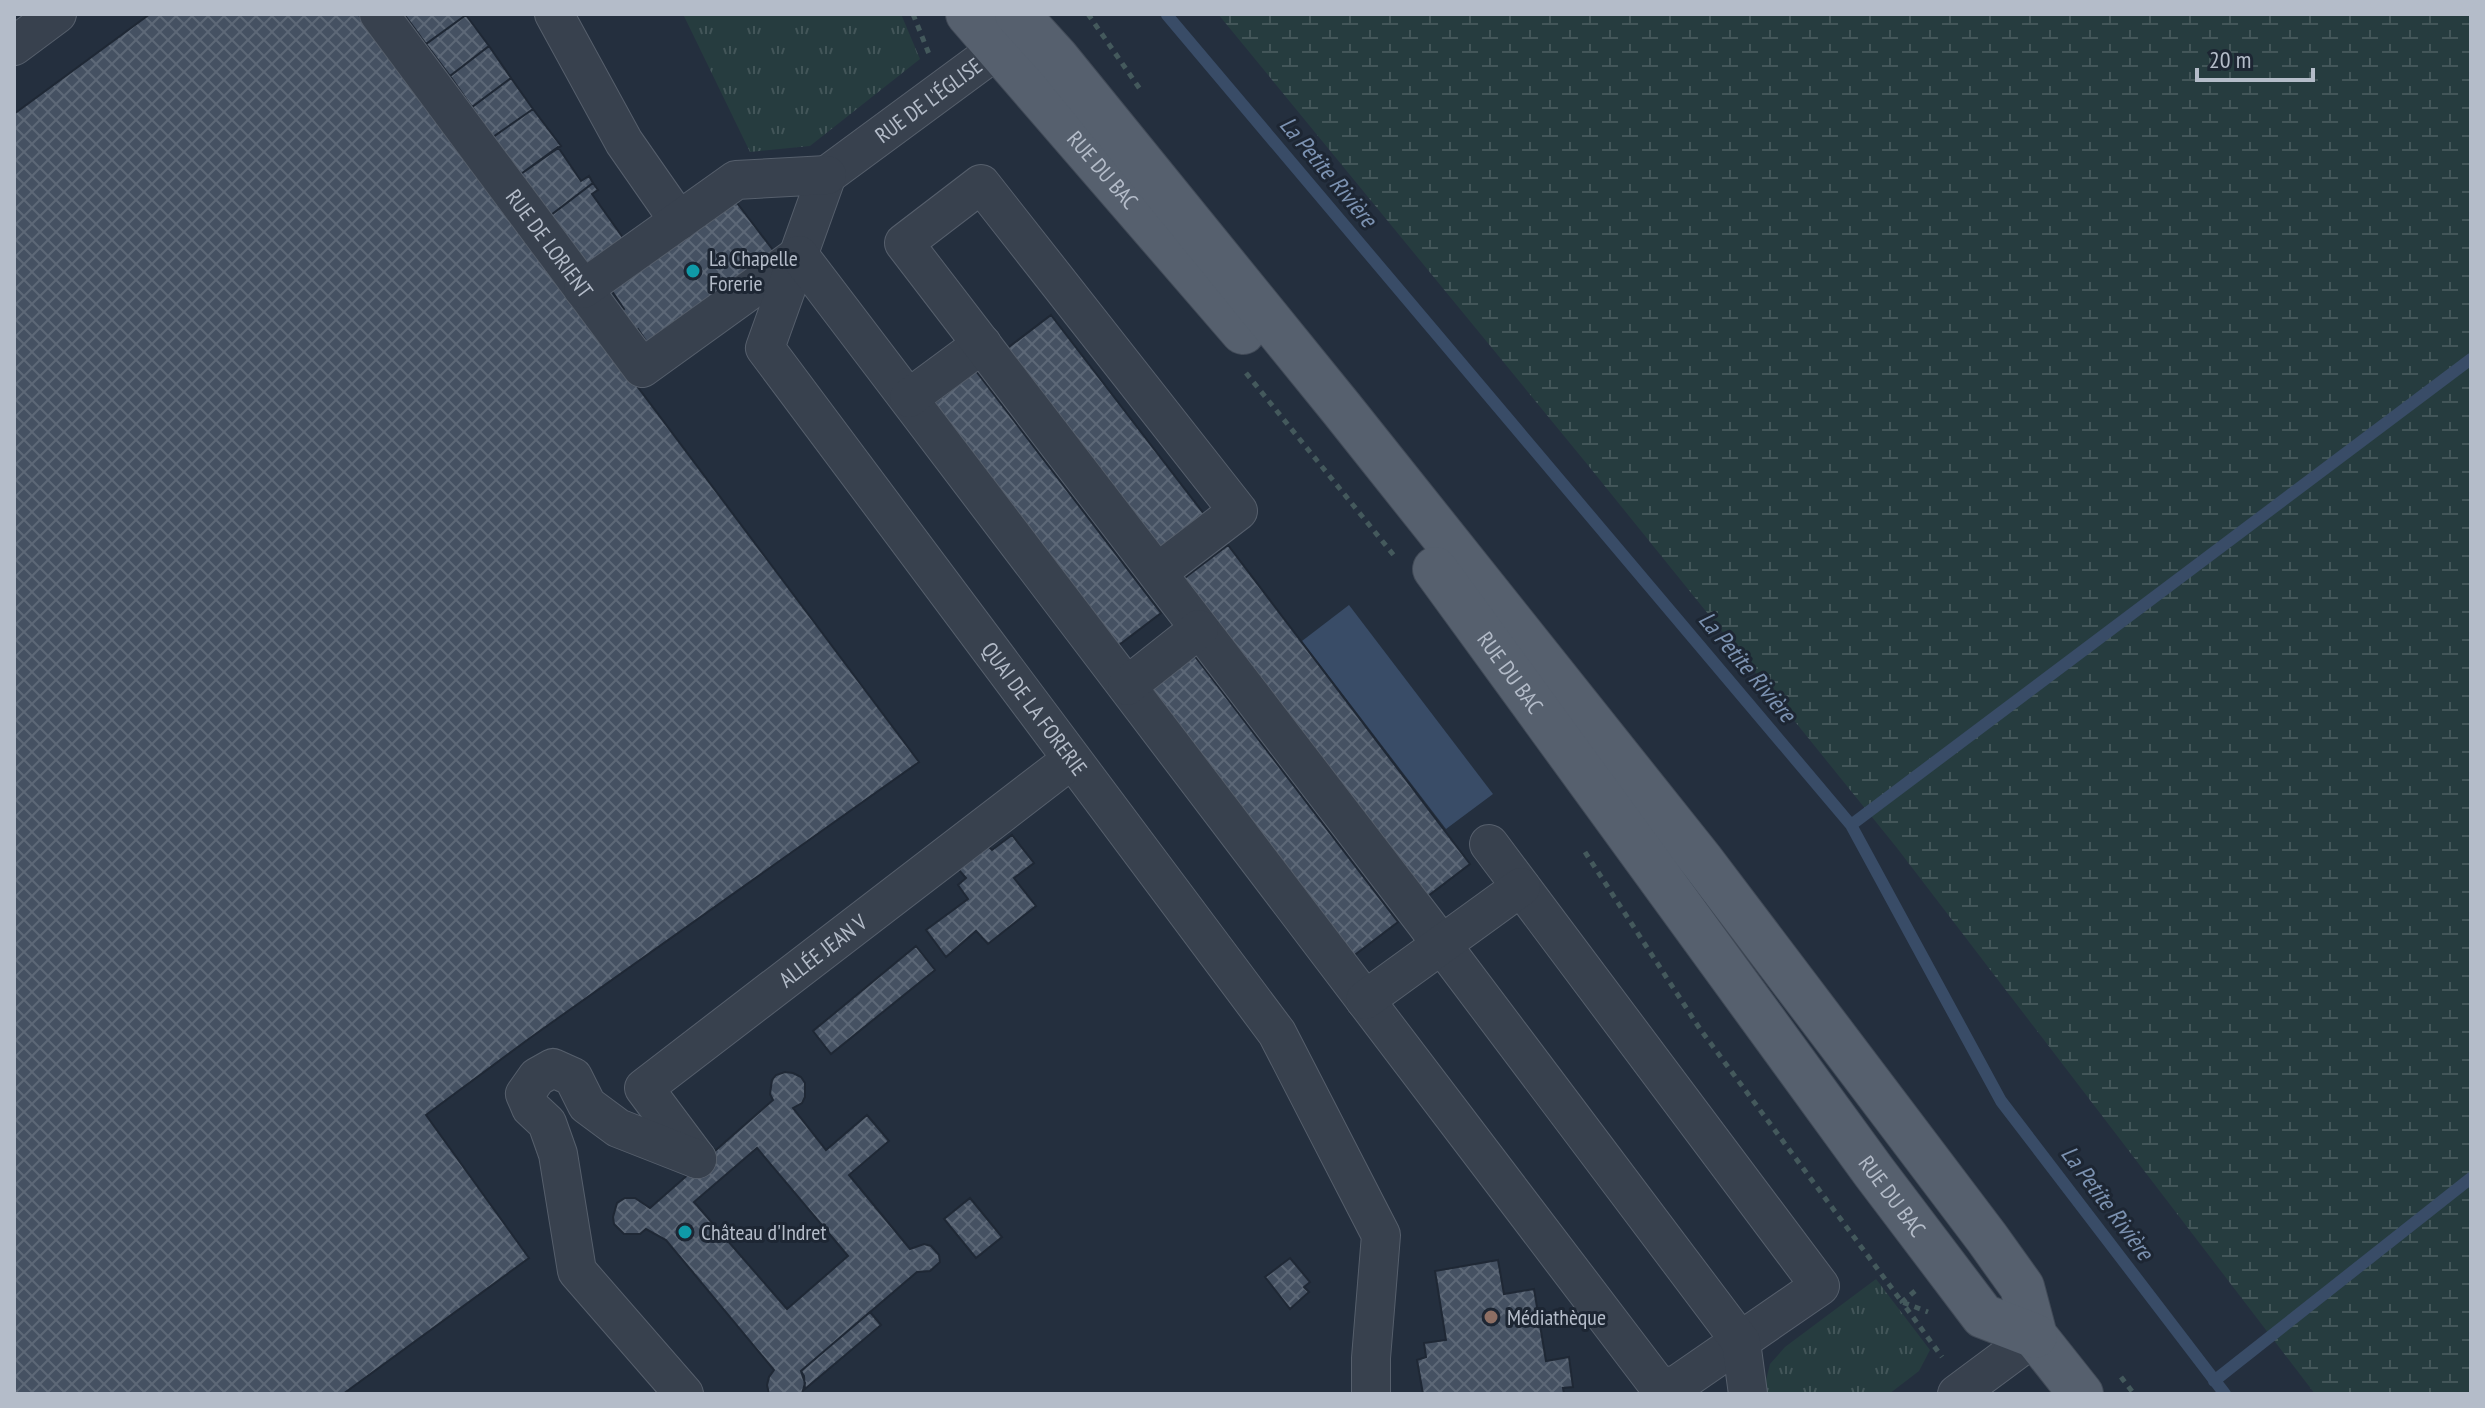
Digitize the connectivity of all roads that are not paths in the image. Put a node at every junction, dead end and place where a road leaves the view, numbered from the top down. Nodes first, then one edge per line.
1 (57, 14) edge
2 (379, 14) edge
3 (554, 14) edge
4 (968, 14) edge
5 (1022, 26) edge
6 (14, 46) edge
7 (827, 175) junction
8 (679, 221) junction
9 (799, 255) junction
10 (583, 289) junction
11 (982, 344) junction
12 (909, 398) junction
13 (1157, 573) junction
14 (1199, 629) junction
15 (1127, 686) junction
16 (1071, 760) junction
17 (1489, 844) dead end
18 (1521, 887) junction
19 (1441, 944) junction
20 (1365, 1000) junction
21 (2035, 1336) junction
22 (1741, 1342) junction
23 (1686, 1389) edge
24 (1960, 1391) edge
25 (684, 1394) edge
26 (1371, 1394) edge
27 (1748, 1394) edge
28 (2081, 1394) edge

1 - 6 street
2 - 10 street, RUE DE LORIENT
3 - 8 street
4 - 5 main road, RUE DU BAC
5 - 7 street, RUE DE L'ÉGLISE
5 - 21 main road, RUE DU BAC
7 - 8 street, RUE DE LORIENT
7 - 9 street, QUAI DE LA FORERIE
8 - 10 street, RUE DE LORIENT
9 - 10 street
9 - 12 street
9 - 16 street, QUAI DE LA FORERIE
11 - 12 street
11 - 13 street
11 - 13 street
12 - 15 street
13 - 14 street
14 - 15 street
14 - 19 street
15 - 20 street
16 - 25 street, ALLÉE JEAN V
16 - 26 street, QUAI DE LA FORERIE
17 - 18 street
18 - 19 street
18 - 22 street
19 - 20 street
19 - 22 street
20 - 23 street
21 - 24 street
21 - 28 main road, RUE DU BAC
22 - 23 street
22 - 27 street

